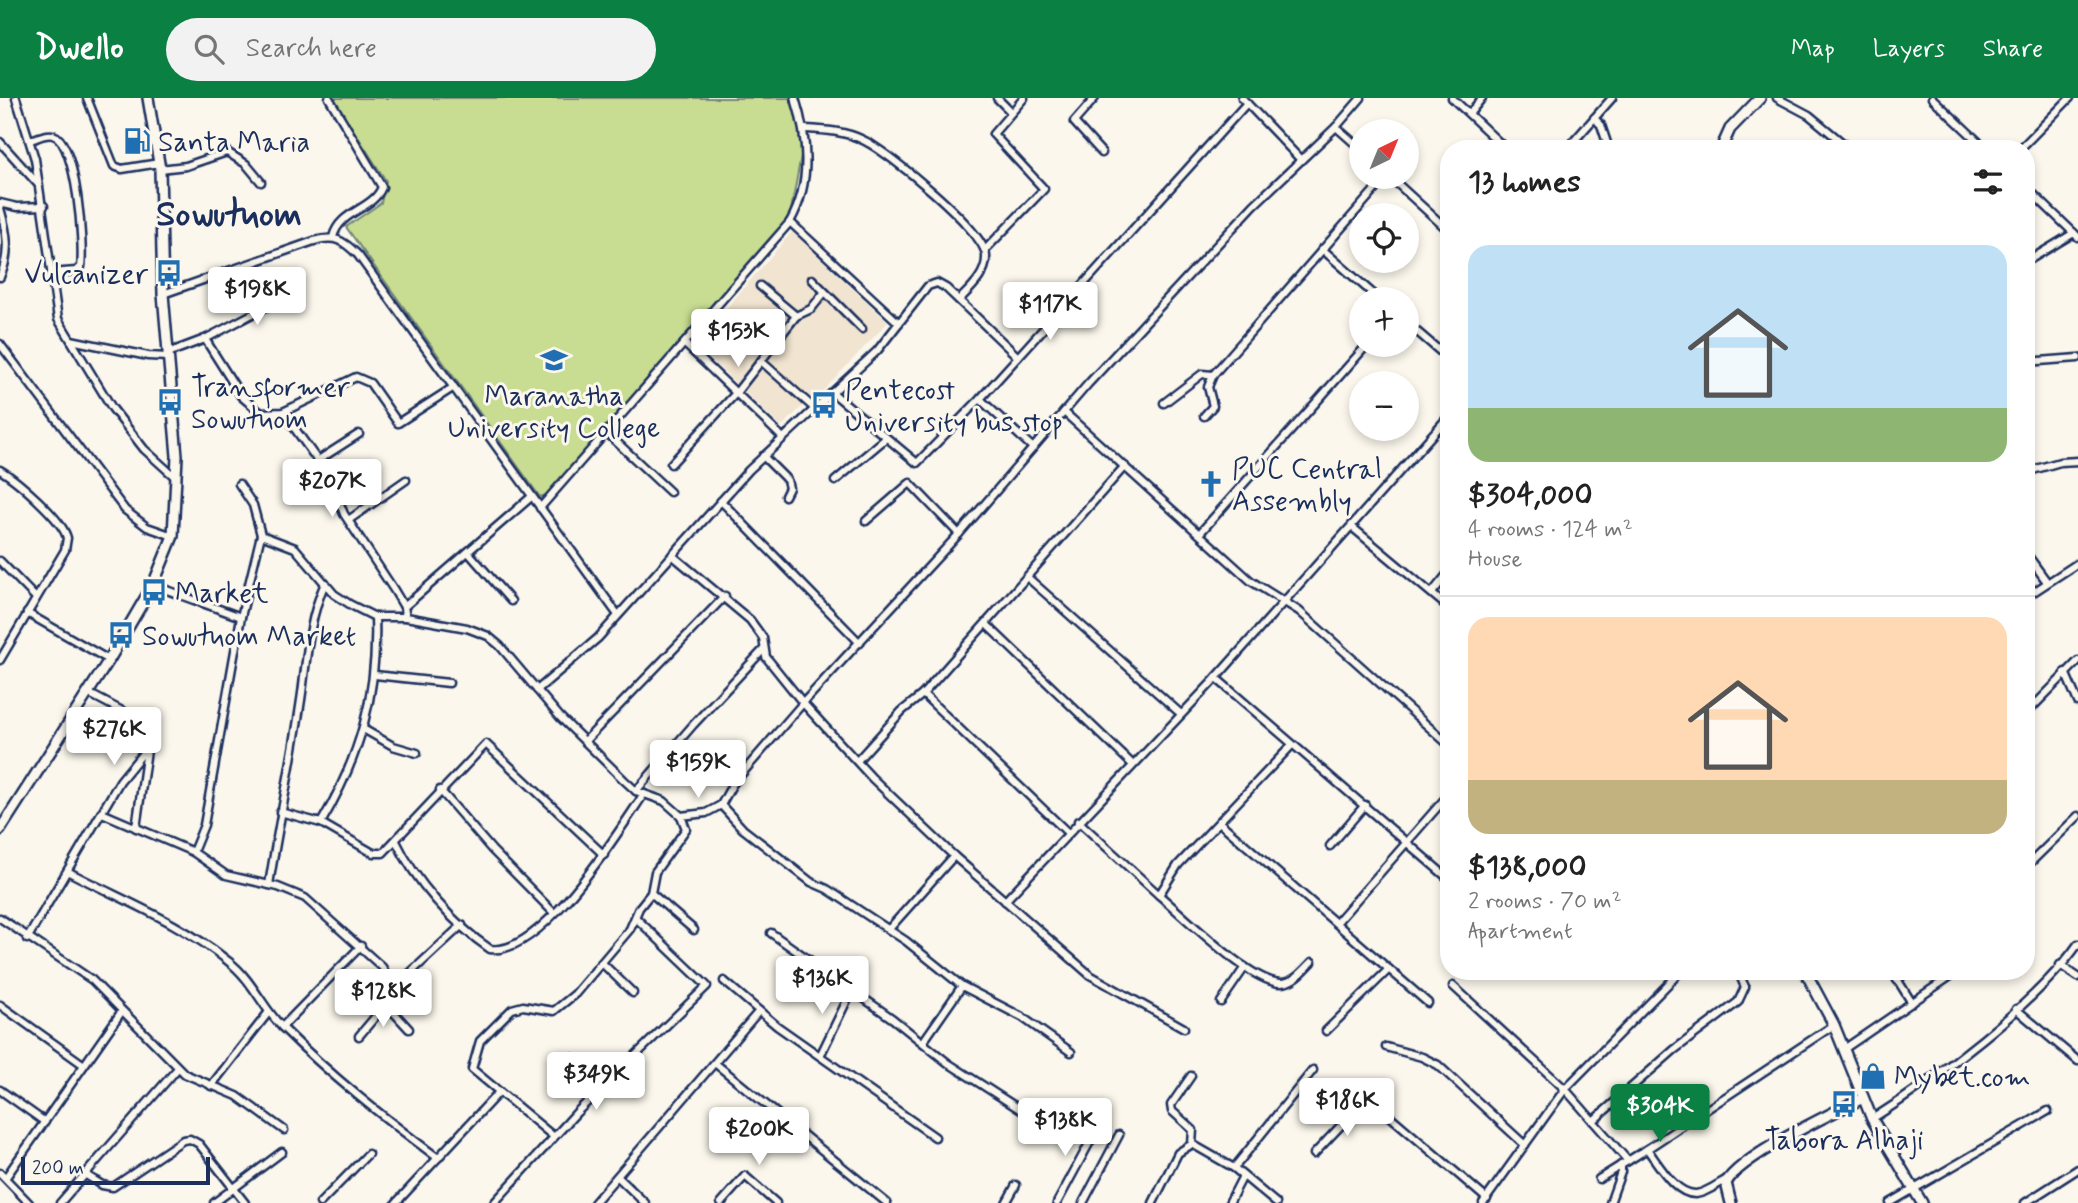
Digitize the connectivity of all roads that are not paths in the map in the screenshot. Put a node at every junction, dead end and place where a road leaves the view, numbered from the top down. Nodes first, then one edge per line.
1 (16, 98) edge
2 (88, 98) edge
3 (148, 98) edge
4 (329, 98) edge
5 (795, 98) edge
6 (997, 98) edge
7 (1024, 98) edge
8 (1095, 98) edge
9 (1362, 98) edge
10 (1452, 98) edge
11 (1482, 98) edge
12 (1612, 98) edge
13 (1760, 98) edge
14 (1777, 98) edge
15 (1932, 98) edge
16 (2070, 98) edge
17 (1244, 100) edge
18 (1011, 112) junction
19 (1470, 113) junction
20 (1594, 118) junction
21 (1336, 127) junction
22 (805, 129) junction
23 (1349, 138) edge
24 (31, 140) junction
25 (1497, 140) edge
26 (1575, 140) edge
27 (1604, 140) edge
28 (1725, 140) edge
29 (1839, 140) edge
30 (1976, 140) edge
31 (2029, 140) edge
32 (0, 142) edge
33 (1102, 153) dead end
34 (1301, 160) junction
35 (159, 166) junction
36 (261, 183) dead end
37 (40, 188) junction
38 (1377, 189) edge
39 (1402, 189) edge
40 (2035, 196) edge
41 (0, 206) edge
42 (44, 206) junction
43 (790, 222) junction
44 (1440, 222) edge
45 (2076, 235) edge
46 (333, 237) junction
47 (1322, 249) junction
48 (985, 250) junction
49 (2035, 257) edge
50 (51, 273) junction
51 (0, 277) edge
52 (811, 279) dead end
53 (760, 286) dead end
54 (1365, 287) edge
55 (296, 291) dead end
56 (824, 293) junction
57 (163, 294) junction
58 (960, 300) junction
59 (796, 316) junction
60 (899, 323) junction
61 (862, 329) dead end
62 (1419, 333) edge
63 (205, 339) junction
64 (71, 340) junction
65 (0, 345) edge
66 (686, 345) junction
67 (1440, 351) edge
68 (168, 355) junction
69 (1018, 357) junction
70 (1356, 357) edge
71 (2078, 358) edge
72 (761, 361) junction
73 (2035, 361) edge
74 (1213, 375) junction
75 (454, 387) junction
76 (736, 393) junction
77 (833, 393) junction
78 (980, 399) junction
79 (1164, 403) dead end
80 (815, 409) junction
81 (283, 411) junction
82 (1064, 412) junction
83 (1204, 416) dead end
84 (1440, 425) edge
85 (608, 433) junction
86 (359, 434) dead end
87 (783, 438) junction
88 (885, 439) junction
89 (1032, 447) junction
90 (763, 456) junction
91 (317, 461) junction
92 (2078, 461) edge
93 (671, 464) dead end
94 (1125, 466) junction
95 (2035, 469) edge
96 (0, 470) edge
97 (177, 479) junction
98 (406, 480) dead end
99 (835, 481) dead end
100 (239, 484) dead end
101 (670, 492) dead end
102 (785, 496) dead end
103 (530, 498) junction
104 (721, 500) junction
105 (540, 508) junction
106 (349, 519) junction
107 (866, 521) dead end
108 (1352, 527) junction
109 (1200, 533) junction
110 (959, 534) junction
111 (261, 535) junction
112 (173, 536) junction
113 (468, 552) junction
114 (672, 555) junction
115 (0, 561) edge
116 (2078, 563) edge
117 (2035, 565) edge
118 (1027, 577) junction
119 (2047, 582) junction
120 (325, 583) junction
121 (1440, 583) edge
122 (153, 585) junction
123 (2035, 591) edge
124 (1432, 593) junction
125 (725, 596) junction
126 (36, 598) junction
127 (1440, 600) edge
128 (511, 601) dead end
129 (1286, 601) junction
130 (404, 607) junction
131 (27, 613) junction
132 (618, 615) junction
133 (241, 617) junction
134 (375, 617) junction
135 (406, 617) junction
136 (986, 624) junction
137 (860, 643) junction
138 (2, 649) edge
139 (764, 649) junction
140 (0, 660) edge
141 (109, 660) junction
142 (2078, 661) edge
143 (2065, 671) junction
144 (375, 675) junction
145 (1216, 678) junction
146 (449, 683) dead end
147 (537, 690) junction
148 (88, 693) junction
149 (923, 694) junction
150 (2078, 702) edge
151 (803, 703) junction
152 (2035, 704) edge
153 (1181, 714) junction
154 (365, 730) junction
155 (1440, 737) edge
156 (585, 741) junction
157 (1292, 745) junction
158 (147, 748) junction
159 (417, 753) dead end
160 (857, 761) junction
161 (1132, 764) junction
162 (440, 790) junction
163 (636, 791) junction
164 (644, 793) junction
165 (721, 805) junction
166 (1365, 805) junction
167 (1440, 805) edge
168 (280, 812) junction
169 (102, 813) junction
170 (681, 816) junction
171 (2078, 816) edge
172 (1078, 821) junction
173 (1219, 822) junction
174 (321, 823) junction
175 (136, 828) junction
176 (0, 831) edge
177 (1067, 832) junction
178 (396, 841) junction
179 (1408, 842) junction
180 (1330, 846) dead end
181 (193, 852) junction
182 (604, 855) junction
183 (954, 856) junction
184 (2035, 858) edge
185 (1440, 871) edge
186 (69, 872) junction
187 (269, 885) junction
188 (651, 893) junction
189 (1159, 895) junction
190 (1005, 901) junction
191 (554, 913) junction
192 (0, 918) edge
193 (636, 918) junction
194 (1337, 922) junction
195 (462, 925) junction
196 (889, 929) junction
197 (694, 930) dead end
198 (771, 933) dead end
199 (27, 939) junction
200 (2078, 944) edge
201 (361, 946) junction
202 (1312, 962) dead end
203 (602, 963) junction
204 (2060, 965) junction
205 (1245, 967) junction
206 (1389, 969) junction
207 (2078, 977) edge
208 (1672, 980) edge
209 (1742, 980) edge
210 (1810, 980) edge
211 (1897, 980) edge
212 (1945, 980) edge
213 (724, 981) dead end
214 (962, 986) junction
215 (1453, 986) dead end
216 (394, 988) junction
217 (852, 990) junction
218 (633, 993) dead end
219 (1221, 1002) dead end
220 (1428, 1003) dead end
221 (1912, 1003) junction
222 (386, 1004) junction
223 (0, 1005) edge
224 (2016, 1009) junction
225 (122, 1011) junction
226 (759, 1011) junction
227 (268, 1013) junction
228 (1834, 1025) junction
229 (282, 1027) junction
230 (1184, 1028) dead end
231 (409, 1029) dead end
232 (1326, 1031) dead end
233 (359, 1036) dead end
234 (923, 1042) junction
235 (1386, 1047) dead end
236 (1843, 1049) junction
237 (1072, 1052) dead end
238 (820, 1056) junction
239 (573, 1058) dead end
240 (2078, 1060) edge
241 (716, 1064) junction
242 (84, 1065) junction
243 (177, 1068) junction
244 (1313, 1070) dead end
245 (1191, 1076) dead end
246 (608, 1083) junction
247 (211, 1086) junction
248 (1565, 1089) junction
249 (0, 1090) edge
250 (499, 1092) junction
251 (1863, 1098) junction
252 (2048, 1111) dead end
253 (1035, 1119) dead end
254 (1872, 1119) junction
255 (1592, 1121) junction
256 (46, 1122) junction
257 (1098, 1127) dead end
258 (284, 1130) dead end
259 (1119, 1135) dead end
260 (553, 1136) junction
261 (935, 1137) dead end
262 (1192, 1144) junction
263 (1525, 1145) junction
264 (1647, 1149) junction
265 (282, 1152) dead end
266 (368, 1154) dead end
267 (1314, 1154) dead end
268 (438, 1158) junction
269 (1628, 1161) junction
270 (1621, 1165) junction
271 (1234, 1168) junction
272 (2078, 1168) edge
273 (3, 1175) edge
274 (86, 1175) junction
275 (1244, 1176) junction
276 (618, 1177) junction
277 (1728, 1178) junction
278 (1599, 1179) dead end
279 (1016, 1185) dead end
280 (1914, 1188) junction
281 (234, 1190) junction
282 (1485, 1201) edge
283 (29, 1203) edge
284 (60, 1203) edge
285 (214, 1203) edge
286 (245, 1203) edge
287 (320, 1203) edge
288 (396, 1203) edge
289 (494, 1203) edge
290 (594, 1203) edge
291 (645, 1203) edge
292 (720, 1203) edge
293 (776, 1203) edge
294 (887, 1203) edge
295 (1006, 1203) edge
296 (1057, 1203) edge
297 (1083, 1203) edge
298 (1153, 1203) edge
299 (1230, 1203) edge
300 (1276, 1203) edge
301 (1610, 1203) edge
302 (1731, 1203) edge
303 (1889, 1203) edge
304 (1922, 1203) edge
305 (2025, 1203) edge

1 - 24 street
2 - 35 street
3 - 35 main road
4 - 46 street
5 - 22 street
6 - 18 street
7 - 18 street
8 - 33 street
9 - 21 street
10 - 19 street
11 - 19 street
12 - 20 street
13 - 28 main road
14 - 29 street
15 - 30 street
16 - 31 street
17 - 34 street
17 - 69 street
18 - 48 street
19 - 25 street
20 - 26 street
20 - 27 street
21 - 23 street
21 - 34 street
22 - 43 street
22 - 48 street
24 - 37 street
24 - 50 street
32 - 37 street
34 - 82 street
35 - 36 street
35 - 57 main road
37 - 42 street
38 - 47 street
39 - 44 street
40 - 45 street
41 - 42 street
41 - 51 street
42 - 50 street
43 - 60 street
43 - 66 street
45 - 49 street
46 - 57 street
46 - 75 street
47 - 54 street
47 - 74 street
48 - 58 street
50 - 64 street
52 - 56 street
53 - 59 street
55 - 63 street
56 - 59 street
56 - 61 street
57 - 68 main road
58 - 60 street
58 - 69 street
59 - 72 street
60 - 77 street
62 - 67 street
63 - 68 street
63 - 81 street
64 - 68 street
64 - 97 street
65 - 112 street
66 - 76 street
66 - 85 street
68 - 97 main road
69 - 78 street
70 - 109 street
71 - 73 street
72 - 76 street
72 - 80 street
74 - 79 street
74 - 83 street
75 - 81 street
75 - 103 street
76 - 87 street
76 - 93 street
77 - 80 street
77 - 88 street
78 - 88 street
78 - 89 street
80 - 87 street
81 - 91 street
82 - 89 street
82 - 94 street
84 - 108 street
85 - 101 street
85 - 105 street
86 - 91 street
87 - 90 street
88 - 99 street
89 - 110 street
90 - 102 street
90 - 104 street
91 - 106 street
92 - 95 street
94 - 109 street
94 - 118 street
96 - 126 street
97 - 112 main road
98 - 106 street
100 - 111 street
103 - 105 street
103 - 113 street
104 - 114 street
104 - 137 street
105 - 132 street
106 - 130 street
107 - 110 street
108 - 124 street
108 - 129 street
109 - 129 street
110 - 137 street
111 - 120 street
111 - 133 street
112 - 122 main road
113 - 128 street
113 - 130 street
114 - 125 street
114 - 132 street
115 - 126 street
116 - 119 street
117 - 119 street
118 - 136 street
118 - 153 street
119 - 123 street
120 - 134 street
120 - 168 street
121 - 124 street
122 - 133 street
122 - 141 main road
124 - 127 street
125 - 139 street
125 - 156 street
126 - 131 street
129 - 145 street
129 - 155 street
130 - 135 street
131 - 138 street
131 - 141 street
132 - 147 street
133 - 181 street
134 - 135 street
134 - 144 street
135 - 147 street
136 - 149 street
136 - 161 street
137 - 151 street
138 - 140 street
139 - 151 street
139 - 163 street
141 - 148 main road
142 - 143 street
143 - 150 street
143 - 152 street
144 - 146 street
144 - 154 street
145 - 153 street
145 - 157 street
147 - 156 street
148 - 158 street
148 - 176 main road
149 - 160 street
149 - 177 street
151 - 160 street
151 - 165 street
153 - 161 street
154 - 159 street
154 - 174 street
156 - 163 street
157 - 166 street
157 - 173 street
158 - 169 street
158 - 175 street
160 - 183 street
161 - 172 street
162 - 178 street
162 - 182 street
162 - 191 street
163 - 164 street
164 - 170 street
164 - 182 street
165 - 170 street
165 - 196 street
166 - 179 street
166 - 180 street
167 - 179 street
168 - 174 street
168 - 187 street
169 - 175 street
169 - 186 street
170 - 188 street
171 - 184 street
172 - 177 street
172 - 189 street
173 - 189 street
173 - 194 street
174 - 178 street
175 - 181 street
177 - 190 street
178 - 195 street
179 - 185 street
179 - 194 street
181 - 187 street
182 - 191 street
183 - 190 street
183 - 196 street
186 - 199 street
186 - 227 street
187 - 201 street
188 - 193 street
188 - 197 street
189 - 205 street
190 - 230 street
191 - 195 street
192 - 199 street
193 - 203 street
193 - 246 street
194 - 206 street
195 - 216 street
196 - 214 street
198 - 217 street
199 - 225 street
200 - 204 street
201 - 216 street
201 - 229 street
202 - 205 street
203 - 218 street
203 - 250 street
204 - 207 street
204 - 224 street
205 - 219 street
206 - 220 street
206 - 232 street
208 - 248 street
209 - 255 street
210 - 228 main road
211 - 221 street
212 - 221 street
213 - 226 street
214 - 234 street
214 - 237 street
215 - 248 street
216 - 222 street
217 - 234 street
217 - 238 street
221 - 236 street
222 - 231 street
222 - 233 street
223 - 242 street
224 - 240 street
224 - 254 street
225 - 242 street
225 - 243 street
226 - 238 street
226 - 241 street
227 - 229 street
227 - 247 street
228 - 236 main road
228 - 264 street
229 - 268 street
234 - 253 street
235 - 263 street
236 - 251 main road
238 - 261 street
239 - 246 street
241 - 276 street
241 - 294 street
242 - 256 street
243 - 247 street
243 - 274 street
244 - 271 street
245 - 262 street
246 - 260 street
247 - 258 street
248 - 255 street
248 - 263 street
249 - 256 street
250 - 260 street
250 - 268 street
251 - 254 main road
251 - 277 main road
252 - 280 street
254 - 280 main road
255 - 269 street
256 - 273 street
257 - 296 street
259 - 297 street
260 - 289 street
262 - 271 street
262 - 298 street
263 - 282 street
264 - 269 street
264 - 277 street
265 - 281 street
266 - 287 street
267 - 282 street
268 - 288 street
269 - 270 street
270 - 278 street
270 - 301 street
271 - 275 street
272 - 305 street
273 - 283 street
274 - 281 street
274 - 284 street
275 - 299 street
275 - 300 street
276 - 290 street
276 - 291 street
277 - 302 main road
279 - 295 street
280 - 303 street
280 - 304 main road
281 - 285 street
281 - 286 street
292 - 293 street

